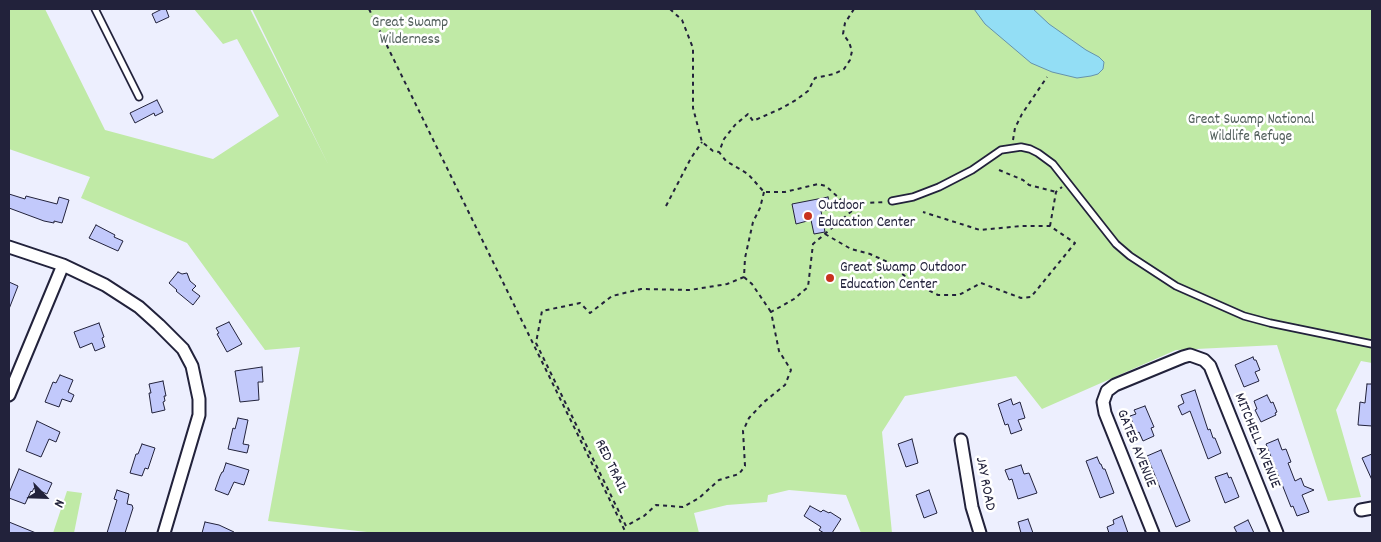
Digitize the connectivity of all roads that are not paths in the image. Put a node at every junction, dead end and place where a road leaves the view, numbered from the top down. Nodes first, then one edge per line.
1 (95, 9) edge
2 (139, 97) dead end
3 (892, 201) road end
4 (9, 247) edge
5 (63, 265) junction
6 (1372, 344) edge
7 (1205, 361) joint
8 (9, 394) edge
9 (961, 440) dead end
10 (164, 533) edge
11 (980, 533) edge
12 (1153, 533) edge
13 (1277, 533) edge

1 - 2 lane
3 - 6 lane
4 - 5 street
5 - 8 street
5 - 10 street
7 - 12 street, GATES AVENUE
7 - 13 street, MITCHELL AVENUE
9 - 11 street, JAY ROAD

